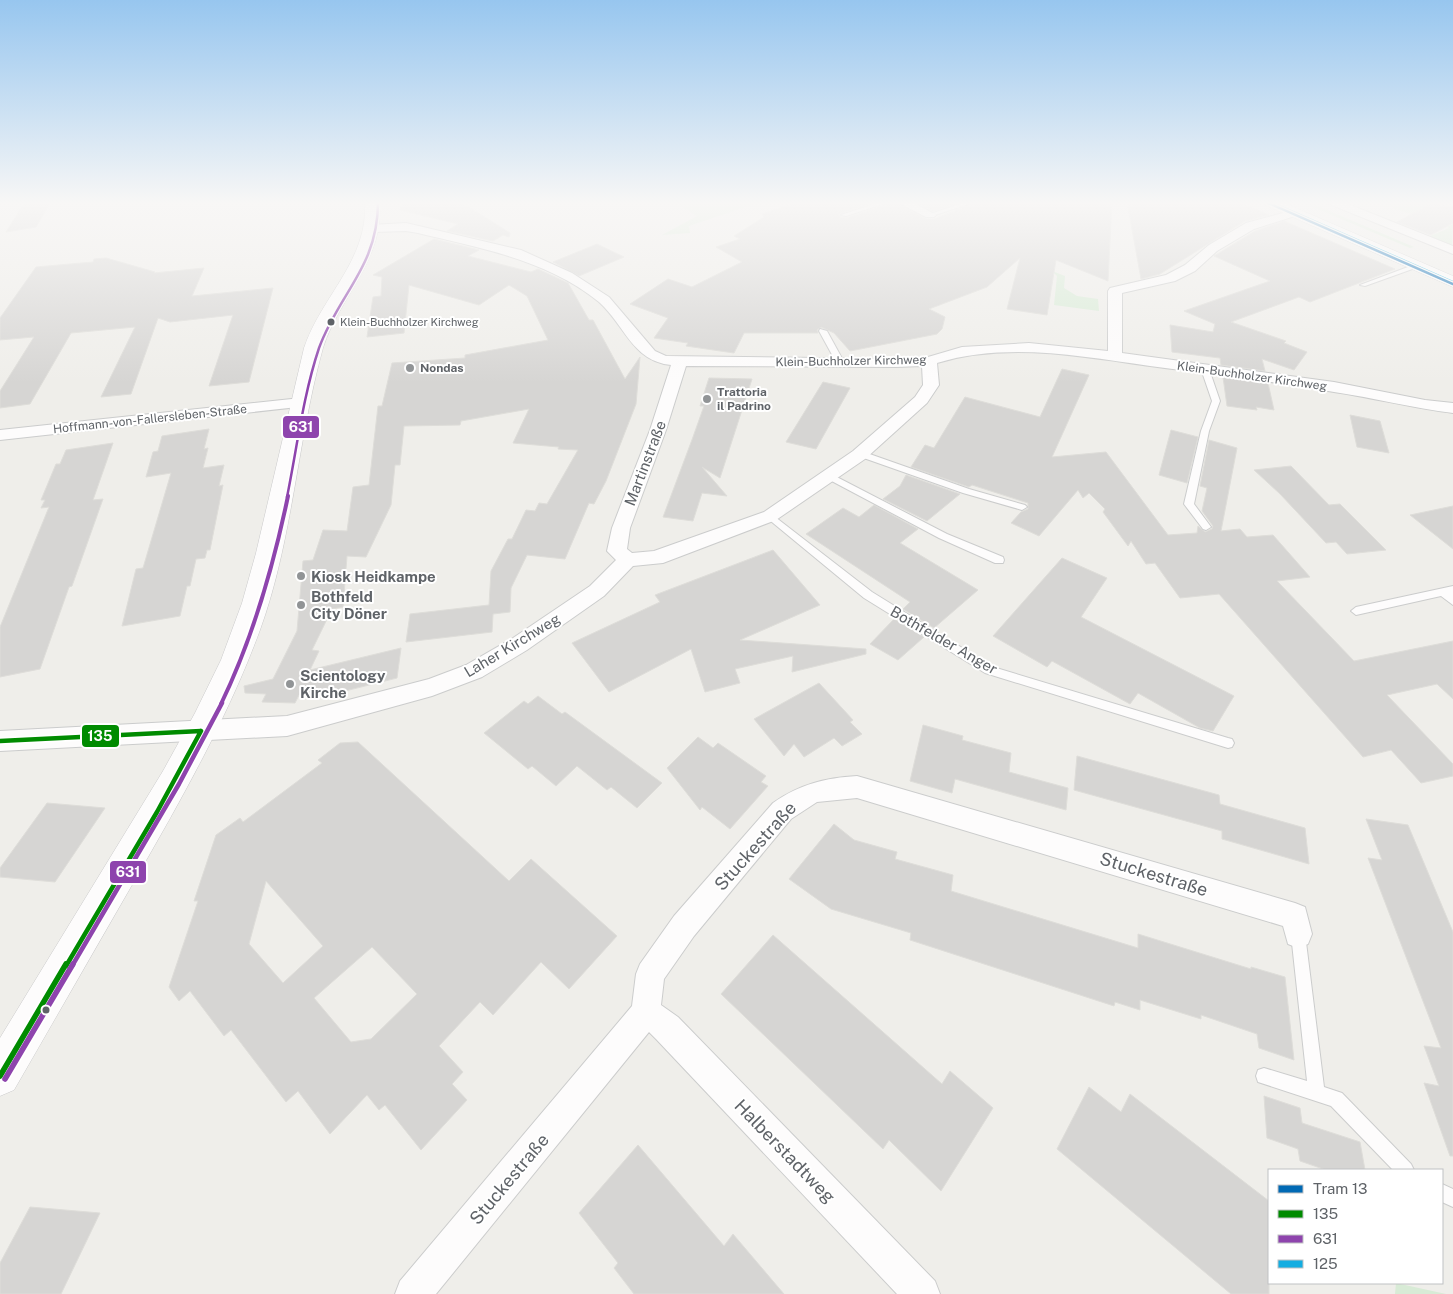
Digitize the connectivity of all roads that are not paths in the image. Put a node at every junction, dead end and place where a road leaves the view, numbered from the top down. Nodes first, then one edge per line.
1 (359, 262) edge
2 (540, 262) edge
3 (1196, 262) edge
4 (1408, 262) edge
5 (1416, 266) junction
6 (1451, 279) edge
7 (1363, 285) dead end
8 (824, 331) dead end
9 (1115, 357) junction
10 (929, 361) junction
11 (680, 362) junction
12 (840, 362) junction
13 (1204, 369) junction
14 (301, 403) junction
15 (1453, 408) edge
16 (0, 435) edge
17 (861, 454) junction
18 (829, 476) junction
19 (1022, 507) dead end
20 (770, 516) junction
21 (1206, 527) dead end
22 (628, 560) junction
23 (999, 560) dead end
24 (1448, 591) edge
25 (1453, 601) edge
26 (1356, 611) dead end
27 (201, 731) junction
28 (0, 741) edge
29 (1228, 743) dead end
30 (1298, 934) joint
31 (646, 1012) junction
32 (0, 1076) edge
33 (1264, 1076) dead end
34 (1316, 1092) junction
35 (1404, 1169) edge
36 (413, 1294) edge
37 (922, 1294) edge

1 - 14 street
2 - 11 street, Klein-Buchholzer Kirchweg
3 - 9 street
4 - 5 street
5 - 6 street
5 - 7 lane
8 - 12 lane
9 - 10 street, Klein-Buchholzer Kirchweg
9 - 13 street, Klein-Buchholzer Kirchweg
10 - 12 street, Klein-Buchholzer Kirchweg
10 - 17 street
11 - 12 street, Klein-Buchholzer Kirchweg
11 - 22 street, Martinstraße
13 - 15 street, Klein-Buchholzer Kirchweg
13 - 21 lane
14 - 16 street, Hoffmann-von-Fallersleben-Straße
14 - 27 street
17 - 18 street
17 - 19 lane
18 - 20 street
18 - 23 lane
20 - 22 street
20 - 29 lane, Bothfelder Anger
22 - 27 street, Laher Kirchweg
24 - 25 lane
24 - 26 lane
27 - 28 street, Laher Kirchweg
27 - 32 street
30 - 31 street, Stuckestraße
30 - 34 lane
31 - 36 street, Stuckestraße
31 - 37 street, Halberstadtweg
33 - 34 lane
34 - 35 lane

